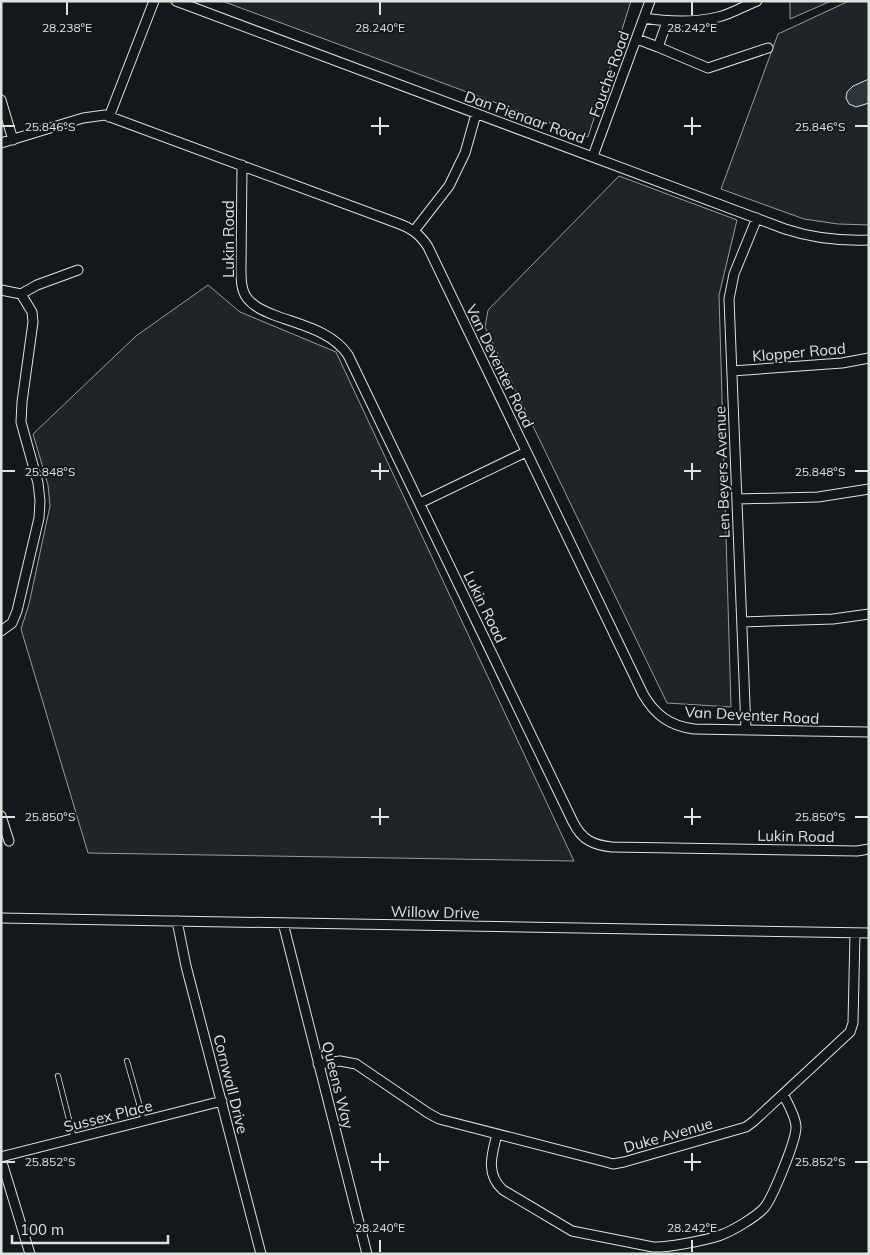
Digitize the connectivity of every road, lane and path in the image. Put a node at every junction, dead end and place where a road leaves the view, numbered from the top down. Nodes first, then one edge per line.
1 (154, 1) edge
2 (176, 1) edge
3 (650, 1) edge
4 (757, 1) edge
5 (644, 18) junction
6 (667, 22) junction
7 (637, 39) junction
8 (658, 47) junction
9 (768, 48) dead end
10 (1, 100) edge
11 (476, 114) junction
12 (110, 116) junction
13 (13, 140) junction
14 (1, 143) edge
15 (593, 156) junction
16 (242, 165) junction
17 (757, 218) junction
18 (414, 231) junction
19 (869, 240) edge
20 (78, 270) dead end
21 (1, 290) edge
22 (21, 294) junction
23 (869, 358) edge
24 (732, 371) junction
25 (526, 452) junction
26 (869, 489) edge
27 (737, 499) junction
28 (420, 503) junction
29 (869, 614) edge
30 (742, 622) junction
31 (1, 631) edge
32 (746, 730) junction
33 (869, 732) edge
34 (1, 816) edge
35 (9, 841) dead end
36 (869, 849) edge
37 (1, 918) edge
38 (177, 921) junction
39 (283, 922) junction
40 (855, 932) junction
41 (869, 933) edge
42 (127, 1062) dead end
43 (318, 1064) junction
44 (58, 1076) dead end
45 (783, 1094) junction
46 (222, 1101) junction
47 (144, 1121) junction
48 (497, 1134) junction
49 (74, 1139) junction
50 (1, 1158) edge
51 (30, 1254) edge
52 (261, 1254) edge
53 (367, 1254) edge

1 - 12 street
2 - 11 street, Dan Pienaar Road
3 - 5 street, Fouche Road
4 - 6 street
5 - 6 street
5 - 7 street, Fouche Road
6 - 8 street
7 - 8 street
7 - 15 street, Fouche Road
8 - 9 street
10 - 13 street
11 - 15 street, Dan Pienaar Road
11 - 18 street
12 - 13 street, Van Deventer Road
12 - 16 street, Van Deventer Road
13 - 14 street, Van Deventer Road
15 - 17 street, Dan Pienaar Road
16 - 18 street, Van Deventer Road
16 - 28 street, Lukin Road
17 - 19 street, Dan Pienaar Road
17 - 24 street, Len Beyers Avenue
18 - 25 street, Van Deventer Road
20 - 22 street
21 - 22 street
22 - 31 street
23 - 24 street, Klopper Road
24 - 27 street, Len Beyers Avenue
25 - 28 street
25 - 32 street, Van Deventer Road
26 - 27 street
27 - 30 street, Len Beyers Avenue
28 - 36 street, Lukin Road
29 - 30 street
30 - 32 street, Len Beyers Avenue
32 - 33 street, Van Deventer Road
34 - 35 street
37 - 38 street, Willow Drive
38 - 39 street, Willow Drive
38 - 46 street, Cornwall Drive
39 - 40 street, Willow Drive
39 - 43 street, Queens Way
40 - 41 street, Willow Drive
40 - 45 street, Duke Avenue
42 - 47 lane
43 - 48 street, Duke Avenue
43 - 53 street, Queens Way
44 - 49 lane
45 - 48 street, Duke Avenue
45 - 48 street
46 - 47 street, Sussex Place
46 - 52 street, Cornwall Drive
47 - 49 street, Sussex Place
49 - 50 street, Sussex Place
50 - 51 street

